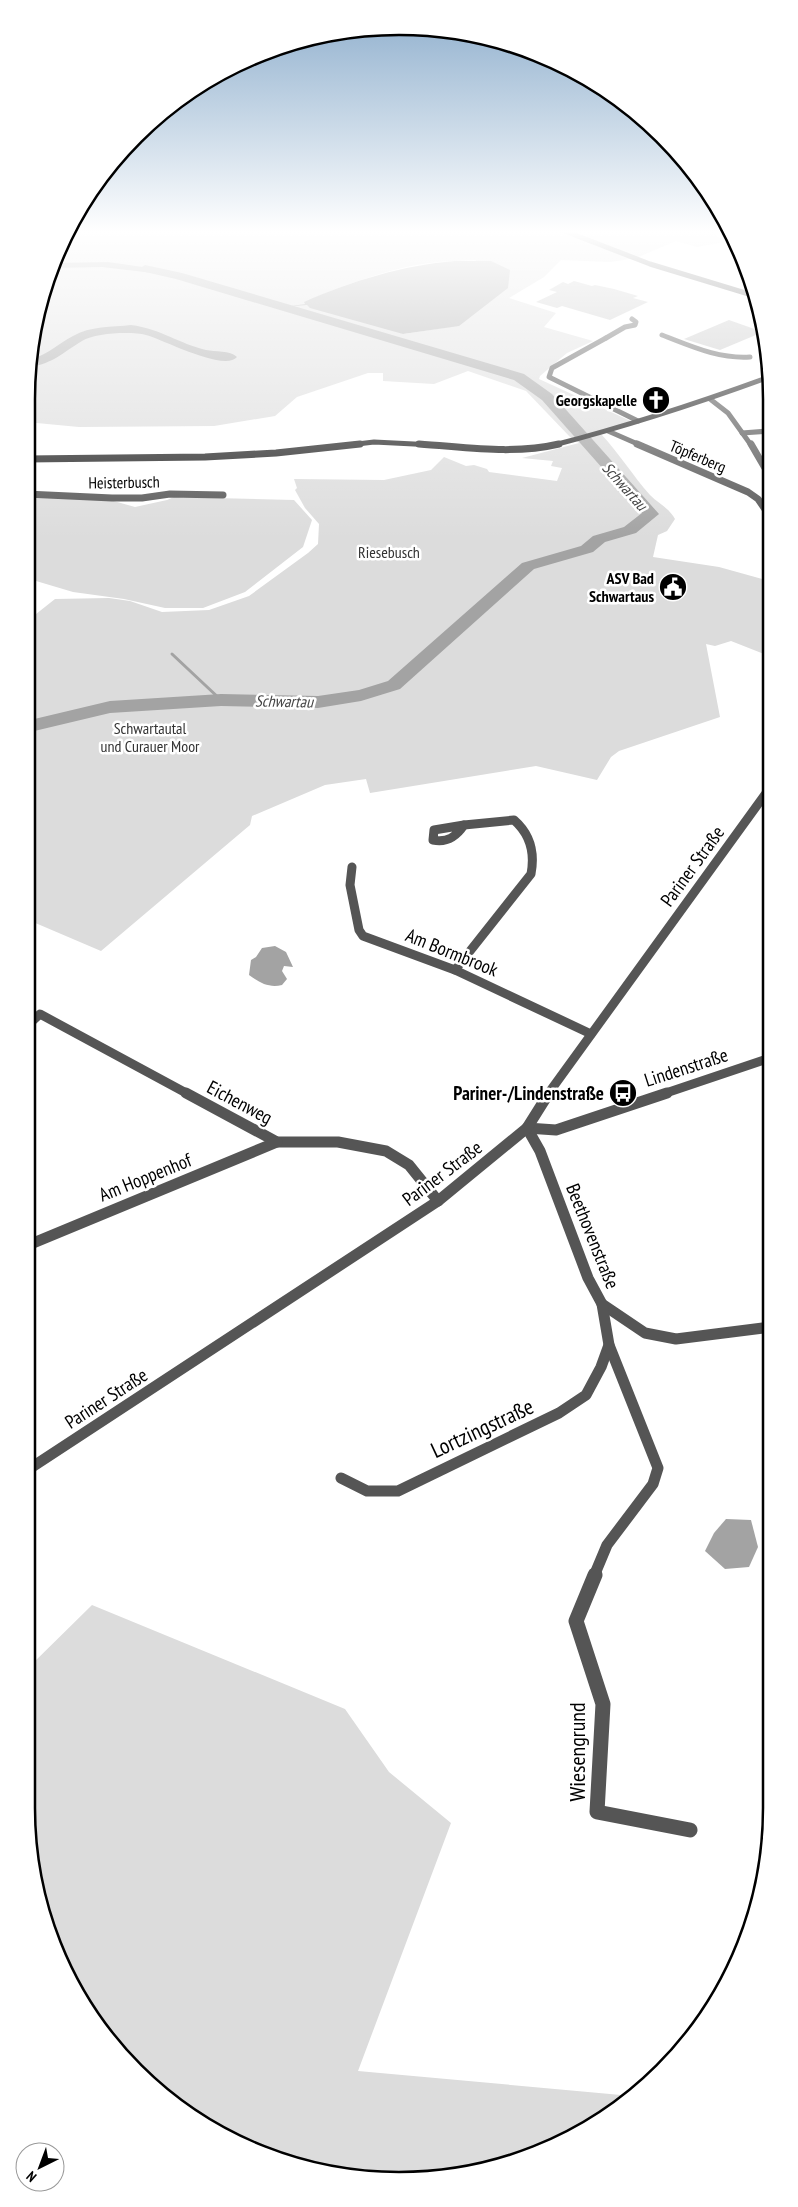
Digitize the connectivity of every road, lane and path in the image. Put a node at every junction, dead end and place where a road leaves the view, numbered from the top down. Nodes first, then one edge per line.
1 (616, 333) edge
2 (662, 335) dead end
3 (750, 357) dead end
4 (762, 380) edge
5 (710, 399) junction
6 (638, 421) junction
7 (608, 431) junction
8 (763, 431) edge
9 (742, 433) junction
10 (35, 459) edge
11 (763, 466) edge
12 (35, 494) edge
13 (223, 495) dead end
14 (763, 506) edge
15 (763, 799) edge
16 (464, 825) dead end
17 (352, 867) dead end
18 (455, 970) junction
19 (35, 1019) edge
20 (591, 1034) junction
21 (763, 1060) edge
22 (527, 1128) junction
23 (277, 1142) junction
24 (438, 1201) junction
25 (35, 1242) edge
26 (602, 1304) junction
27 (763, 1328) edge
28 (609, 1345) junction
29 (35, 1465) edge
30 (341, 1478) dead end
31 (690, 1830) dead end

1 - 6 street
2 - 3 street
4 - 5 main road
5 - 6 main road
5 - 9 street
6 - 7 main road
7 - 10 main road
7 - 14 street, Töpferberg
8 - 9 street
9 - 11 street
12 - 13 street, Heisterbusch
15 - 20 street, Pariner Straße
16 - 18 street
17 - 18 street, Am Bormbrook
18 - 20 street, Am Bormbrook
19 - 23 street, Eichenweg
20 - 22 street, Pariner Straße
21 - 22 street, Lindenstraße
22 - 24 street, Pariner Straße
22 - 26 street, Beethovenstraße
23 - 24 street, Eichenweg
23 - 25 street, Am Hoppenhof
24 - 29 street, Pariner Straße
26 - 27 street, Beethovenstraße
26 - 28 street, Wiesengrund
28 - 30 street, Lortzingstraße
28 - 31 street, Wiesengrund

